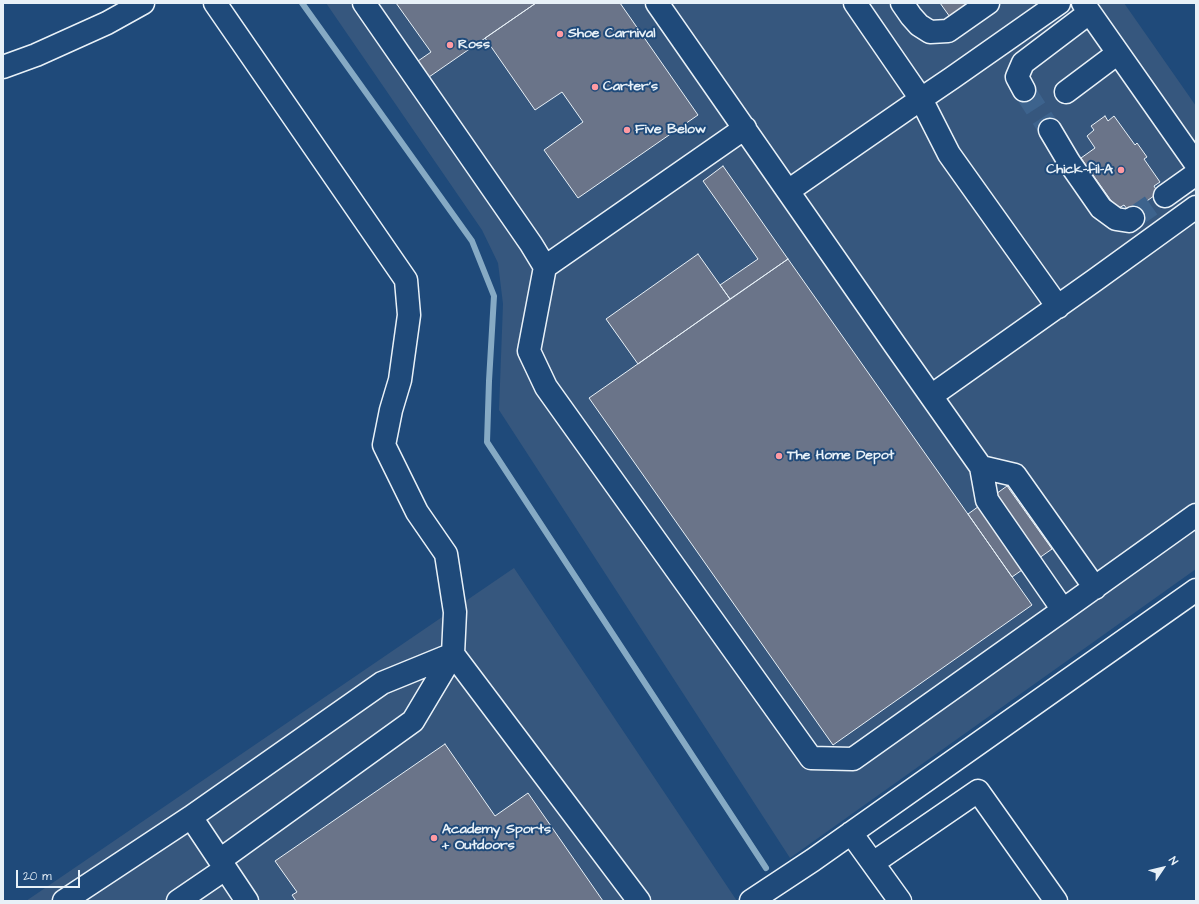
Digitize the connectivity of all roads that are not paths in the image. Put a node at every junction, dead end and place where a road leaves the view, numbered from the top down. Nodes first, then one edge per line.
1 (143, 3) edge
2 (215, 3) edge
3 (364, 3) edge
4 (657, 3) edge
5 (855, 3) edge
6 (902, 3) edge
7 (988, 3) edge
8 (1059, 3) edge
9 (1086, 8) edge
10 (1118, 54) junction
11 (3, 67) edge
12 (1024, 90) tunnel mouth
13 (1066, 92) dead end
14 (921, 98) junction
15 (745, 128) junction
16 (1050, 130) tunnel mouth
17 (1196, 164) edge
18 (1196, 174) edge
19 (788, 192) junction
20 (1165, 196) tunnel mouth
21 (1196, 207) edge
22 (1133, 218) tunnel mouth
23 (545, 267) junction
24 (1058, 307) junction
25 (931, 396) junction
26 (981, 467) junction
27 (1196, 515) edge
28 (1095, 588) junction
29 (1194, 596) edge
30 (1063, 610) junction
31 (453, 654) junction
32 (191, 817) junction
33 (851, 833) junction
34 (873, 863) junction
35 (223, 865) junction
36 (64, 901) edge
37 (178, 901) edge
38 (247, 901) edge
39 (639, 901) edge
40 (751, 901) edge
41 (900, 901) edge
42 (1056, 901) edge

1 - 11 street
2 - 31 street
3 - 23 street
4 - 15 street
5 - 14 street
6 - 7 street
8 - 14 street
9 - 10 street
9 - 12 street
10 - 13 street
10 - 17 street
14 - 19 street
14 - 24 street
15 - 19 street
15 - 23 street
16 - 22 street
18 - 20 street
19 - 25 street
21 - 24 street
23 - 30 street
24 - 25 street
25 - 26 street
26 - 28 street
26 - 30 street
27 - 28 street
28 - 30 street
29 - 33 street
31 - 32 street
31 - 35 street
31 - 39 street
32 - 35 street
32 - 36 street
33 - 34 street
33 - 40 street
34 - 41 street
34 - 42 street
35 - 37 street
35 - 38 street

